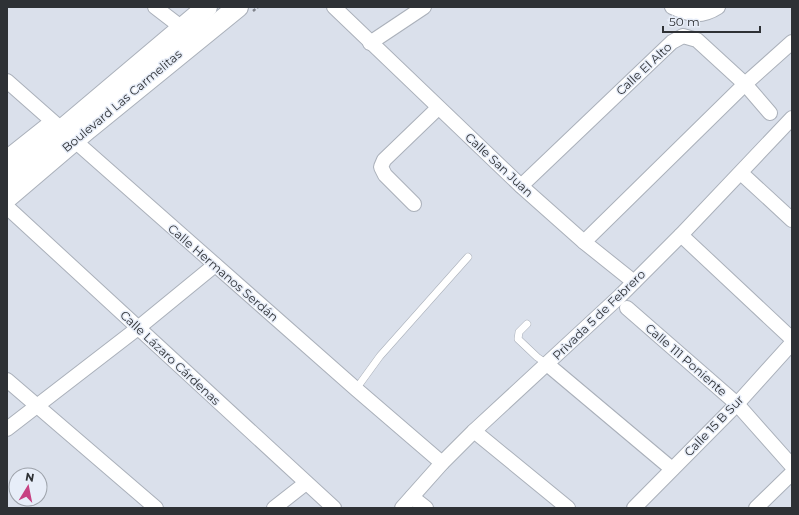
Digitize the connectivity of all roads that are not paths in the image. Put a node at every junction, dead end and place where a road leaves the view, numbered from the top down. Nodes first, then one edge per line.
1 (155, 7) edge
2 (207, 7) edge
3 (238, 7) edge
4 (334, 7) edge
5 (424, 7) edge
6 (672, 7) edge
7 (718, 7) edge
8 (181, 28) junction
9 (370, 42) junction
10 (792, 42) edge
11 (7, 81) edge
12 (745, 84) junction
13 (438, 108) junction
14 (770, 112) dead end
15 (792, 118) edge
16 (68, 135) junction
17 (7, 157) edge
18 (740, 173) junction
19 (7, 176) edge
20 (521, 186) junction
21 (7, 198) edge
22 (414, 204) dead end
23 (7, 207) edge
24 (792, 220) edge
25 (681, 235) junction
26 (584, 242) junction
27 (468, 257) dead end
28 (215, 265) junction
29 (634, 282) junction
30 (627, 308) dead end
31 (527, 324) dead end
32 (138, 328) junction
33 (792, 339) edge
34 (792, 343) edge
35 (547, 364) junction
36 (7, 380) edge
37 (356, 389) junction
38 (736, 404) junction
39 (38, 405) junction
40 (7, 429) edge
41 (474, 430) junction
42 (442, 463) junction
43 (792, 466) edge
44 (672, 469) junction
45 (792, 473) edge
46 (306, 482) junction
47 (412, 497) junction
48 (156, 508) edge
49 (274, 508) edge
50 (334, 508) edge
51 (402, 508) edge
52 (426, 508) edge
53 (568, 508) edge
54 (634, 508) edge
55 (756, 508) edge

1 - 8 street
2 - 8 main road, Boulevard Las Carmelitas
3 - 16 main road, Boulevard Las Carmelitas
4 - 9 street, Calle San Juan
5 - 9 street
6 - 7 street
8 - 16 main road, Boulevard Las Carmelitas
9 - 13 street, Calle San Juan
10 - 12 street
11 - 16 street, Calle Hermanos Serdán
12 - 14 street, Calle El Alto
12 - 20 street, Calle El Alto
12 - 26 street
13 - 20 street, Calle San Juan
13 - 22 street
15 - 18 street, Privada 5 de Febrero
16 - 17 street, Boulevard Las Carmelitas
16 - 19 main road, Boulevard Las Carmelitas
16 - 21 main road, Boulevard Las Carmelitas
16 - 28 street, Calle Hermanos Serdán
18 - 24 street
18 - 25 street, Privada 5 de Febrero
20 - 26 street, Calle San Juan
23 - 32 street, Calle Lázaro Cárdenas
25 - 29 street, Privada 5 de Febrero
25 - 33 street
26 - 29 street, Calle San Juan
27 - 37 lane
28 - 32 street
28 - 37 street, Calle Hermanos Serdán
29 - 35 street, Privada 5 de Febrero
30 - 38 street, Calle 111 Poniente
31 - 35 lane
32 - 39 street
32 - 46 street, Calle Lázaro Cárdenas
34 - 38 street, Calle 15 B Sur
35 - 41 street, Privada 5 de Febrero
35 - 44 street
36 - 39 street
37 - 42 street, Calle Hermanos Serdán
38 - 43 street, Calle 111 Poniente
38 - 44 street, Calle 15 B Sur
39 - 40 street
39 - 48 street
41 - 42 street, Privada 5 de Febrero
41 - 53 street
42 - 47 street, Privada 5 de Febrero
44 - 54 street, Calle 15 B Sur
45 - 55 street
46 - 49 street
46 - 50 street, Calle Lázaro Cárdenas
47 - 51 street, Privada 5 de Febrero
47 - 52 street

